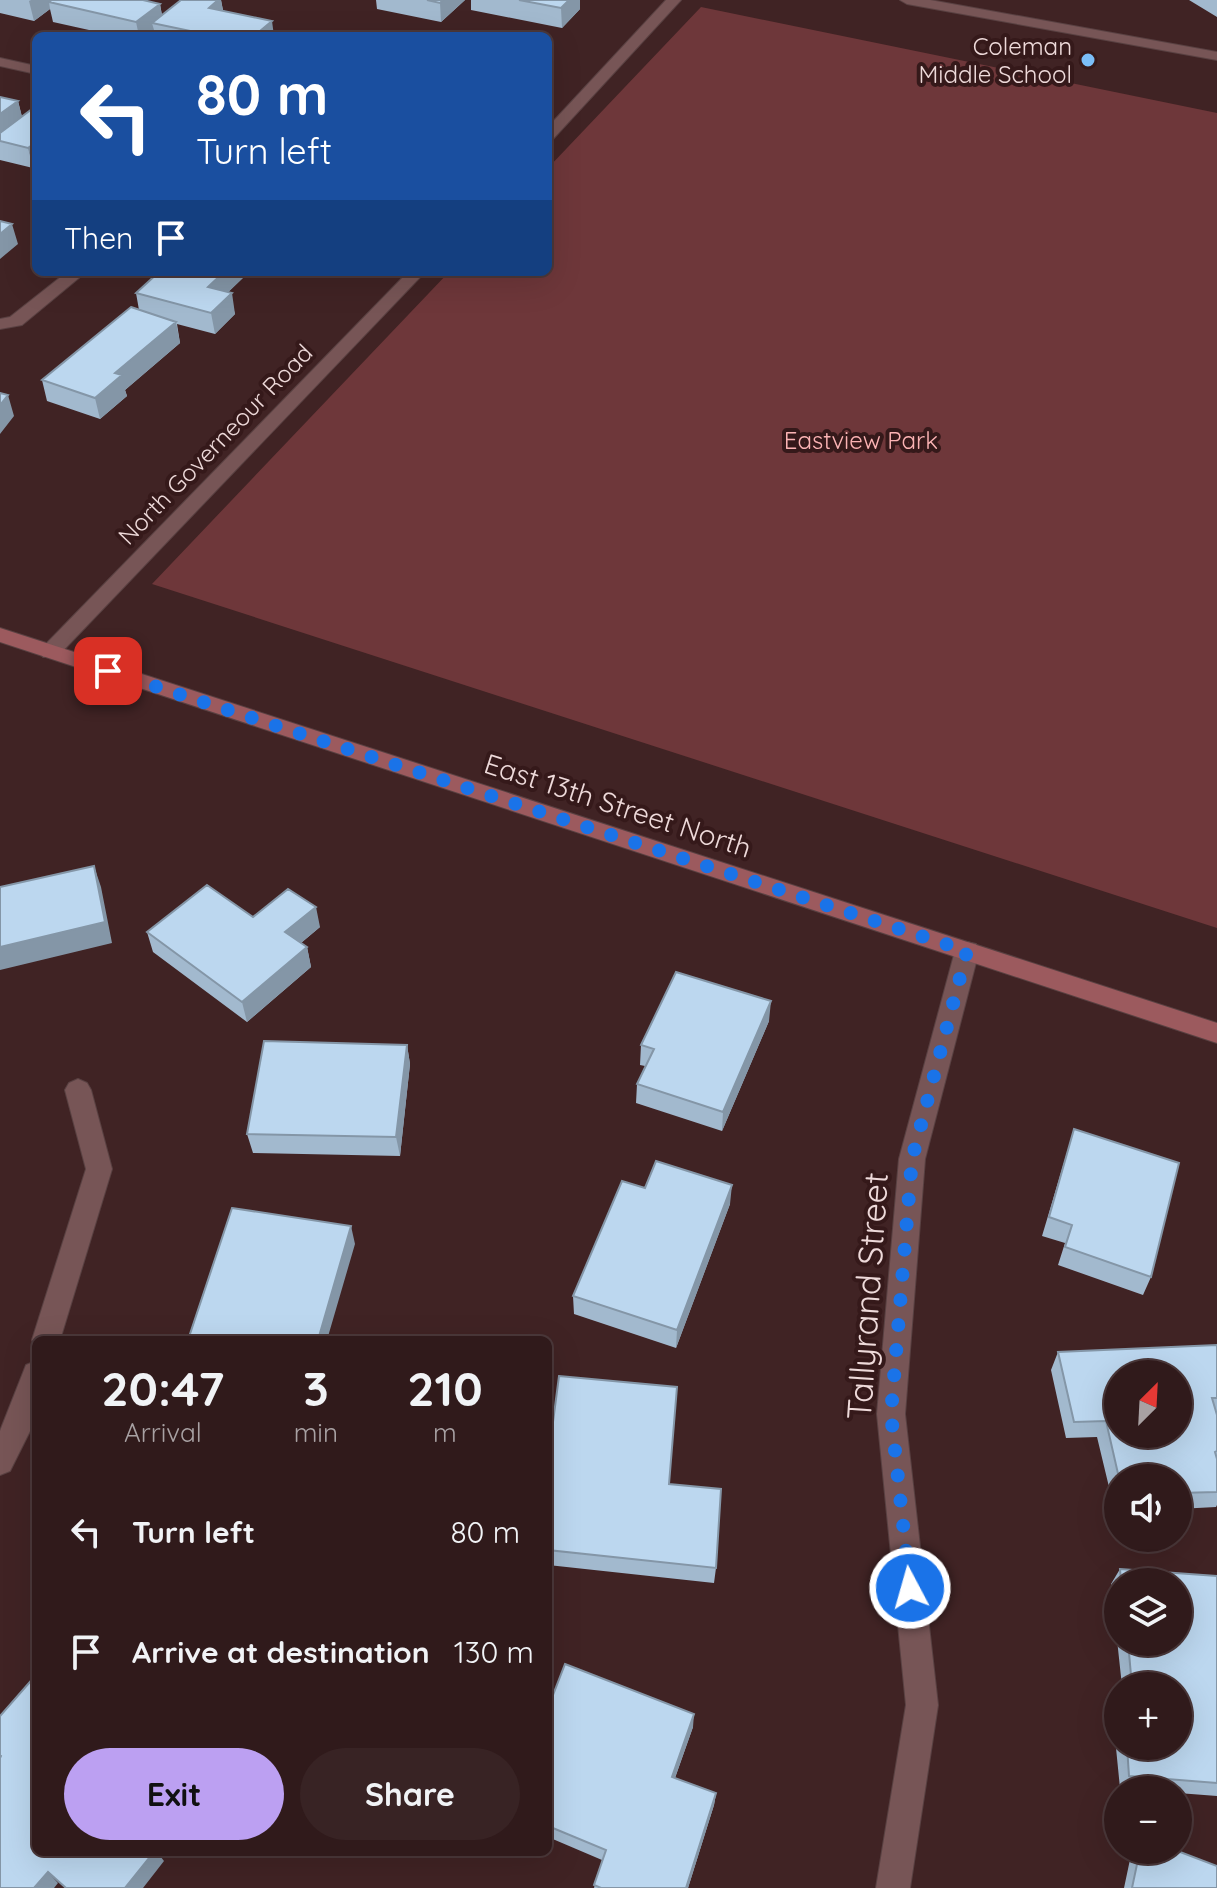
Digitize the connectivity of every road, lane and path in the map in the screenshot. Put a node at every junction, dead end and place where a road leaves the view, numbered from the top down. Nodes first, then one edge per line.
1 (674, 0) edge
2 (907, 0) edge
3 (1217, 56) edge
4 (0, 62) edge
5 (32, 69) edge
6 (552, 132) edge
7 (73, 276) edge
8 (413, 276) edge
9 (0, 324) edge
10 (0, 635) edge
11 (50, 652) junction
12 (967, 951) junction
13 (1217, 1033) edge
14 (78, 1090) dead end
15 (47, 1336) edge
16 (32, 1387) edge
17 (0, 1461) edge
18 (893, 1888) edge

1 - 6 street
2 - 3 street
4 - 5 street
7 - 9 street
8 - 11 street, North Governeour Road
10 - 11 main road, East 13th Street North
11 - 12 main road, East 13th Street North
12 - 13 main road, East 13th Street North
12 - 18 street, Tallyrand Street
14 - 15 street
16 - 17 street

